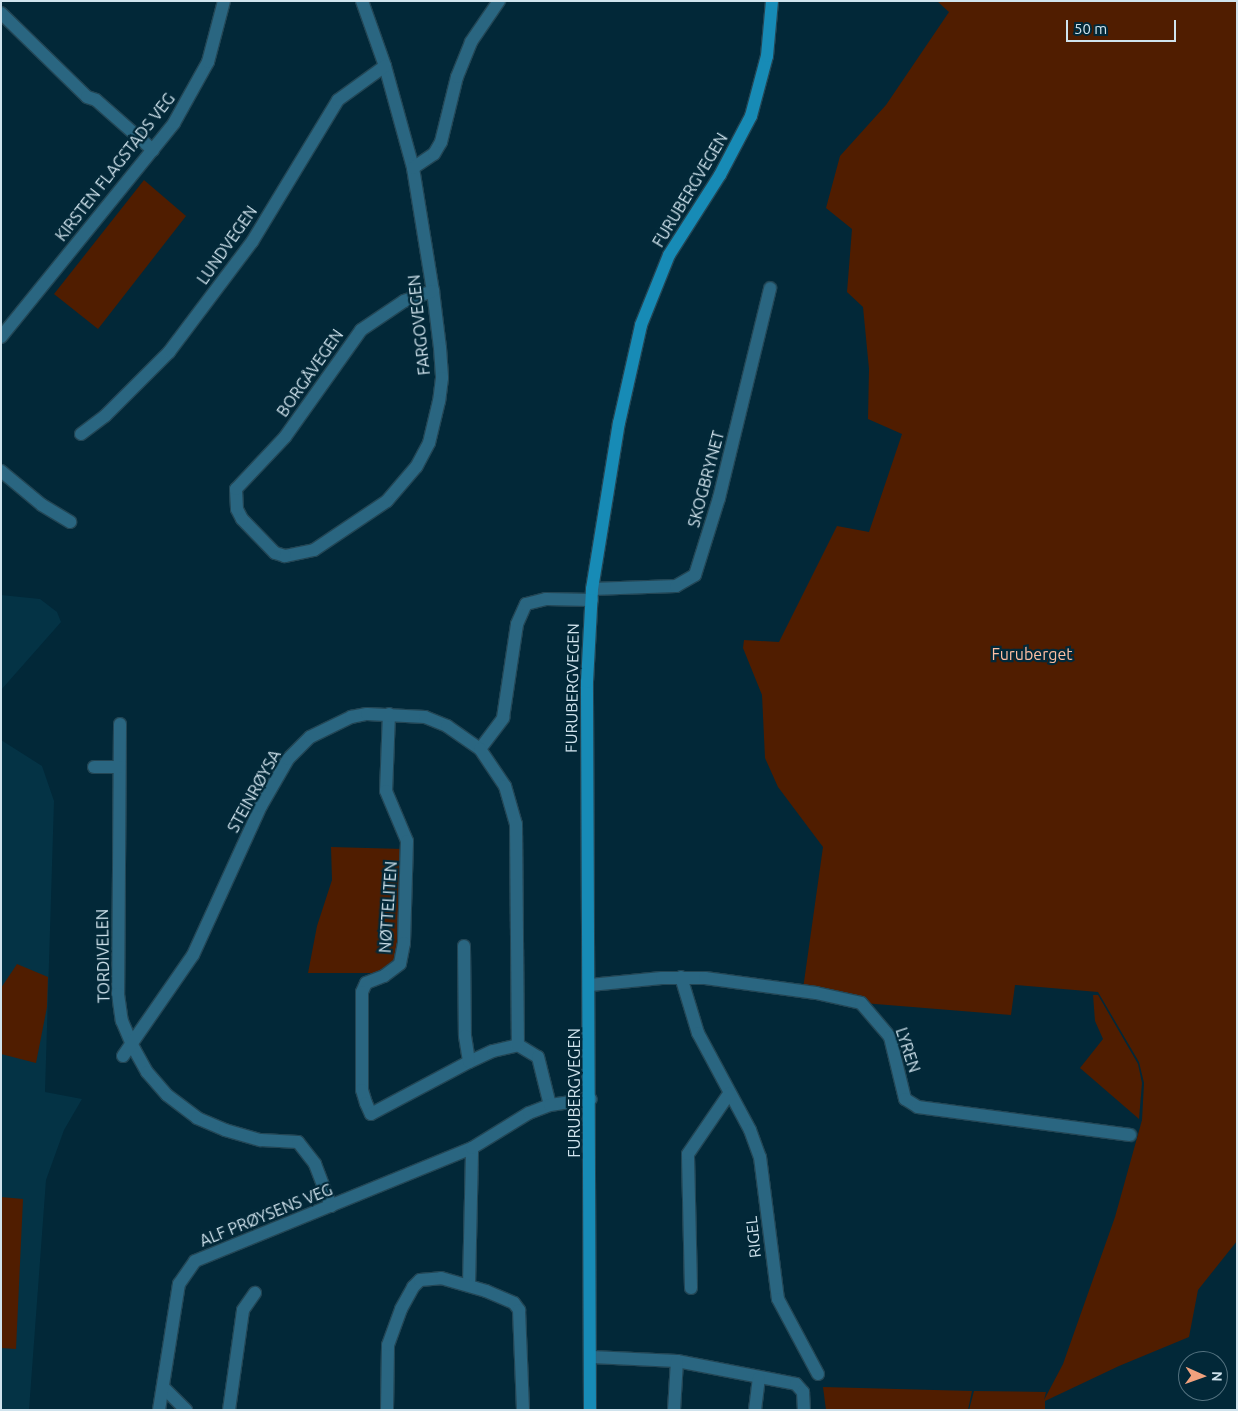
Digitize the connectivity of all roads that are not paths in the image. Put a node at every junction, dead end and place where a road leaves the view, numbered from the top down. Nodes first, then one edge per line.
1 (224, 1) edge
2 (362, 1) edge
3 (499, 1) edge
4 (772, 1) edge
5 (1, 13) edge
6 (386, 66) junction
7 (153, 150) junction
8 (413, 168) junction
9 (770, 288) dead end
10 (433, 291) junction
11 (1, 337) edge
12 (81, 434) dead end
13 (1, 471) edge
14 (236, 499) joint
15 (70, 522) dead end
16 (592, 594) junction
17 (389, 714) junction
18 (120, 724) dead end
19 (480, 749) junction
20 (94, 767) dead end
21 (119, 767) junction
22 (464, 946) dead end
23 (681, 977) junction
24 (590, 985) junction
25 (132, 1045) junction
26 (518, 1045) junction
27 (123, 1056) dead end
28 (469, 1062) junction
29 (730, 1094) junction
30 (591, 1098) junction
31 (550, 1105) junction
32 (1130, 1135) dead end
33 (472, 1148) junction
34 (331, 1206) junction
35 (469, 1285) junction
36 (691, 1288) dead end
37 (255, 1293) dead end
38 (592, 1357) junction
39 (677, 1360) junction
40 (818, 1374) dead end
41 (760, 1378) junction
42 (163, 1387) junction
43 (159, 1410) edge
44 (186, 1410) edge
45 (229, 1410) edge
46 (387, 1410) edge
47 (523, 1410) edge
48 (590, 1410) edge
49 (674, 1410) edge
50 (755, 1410) edge
51 (804, 1410) edge

1 - 7 street, KIRSTEN FLAGSTADS VEG
2 - 6 street, FARGOVEGEN
3 - 8 street
4 - 16 main road, FURUBERGVEGEN
5 - 7 street
6 - 8 street, FARGOVEGEN
6 - 12 street, LUNDVEGEN
7 - 11 street, KIRSTEN FLAGSTADS VEG
8 - 10 street, FARGOVEGEN
9 - 16 street, SKOGBRYNET
10 - 14 street, BORGÅVEGEN
10 - 14 street, FARGOVEGEN
13 - 15 street
16 - 19 street, SKOGBRYNET
16 - 24 main road, FURUBERGVEGEN
17 - 19 street, STEINRØYSA
17 - 25 street, STEINRØYSA
17 - 28 street, NØTTELITEN
18 - 21 street, TORDIVELEN
19 - 26 street, STEINRØYSA
20 - 21 street
21 - 25 street, TORDIVELEN
22 - 28 street
23 - 24 street, LYREN
23 - 29 street, RIGEL
23 - 32 street, LYREN
24 - 30 main road, FURUBERGVEGEN
25 - 27 street, STEINRØYSA
25 - 34 street, TORDIVELEN
26 - 28 street
26 - 31 street
29 - 36 street
29 - 40 street, RIGEL
30 - 31 street, ALF PRØYSENS VEG
30 - 38 main road, FURUBERGVEGEN
31 - 33 street, ALF PRØYSENS VEG
33 - 34 street, ALF PRØYSENS VEG
33 - 35 street
34 - 42 street, ALF PRØYSENS VEG
35 - 46 street
35 - 47 street
37 - 45 street
38 - 39 street
38 - 48 main road, FURUBERGVEGEN
39 - 41 street
39 - 49 street
41 - 50 street
41 - 51 street
42 - 43 street, ALF PRØYSENS VEG
42 - 44 street

